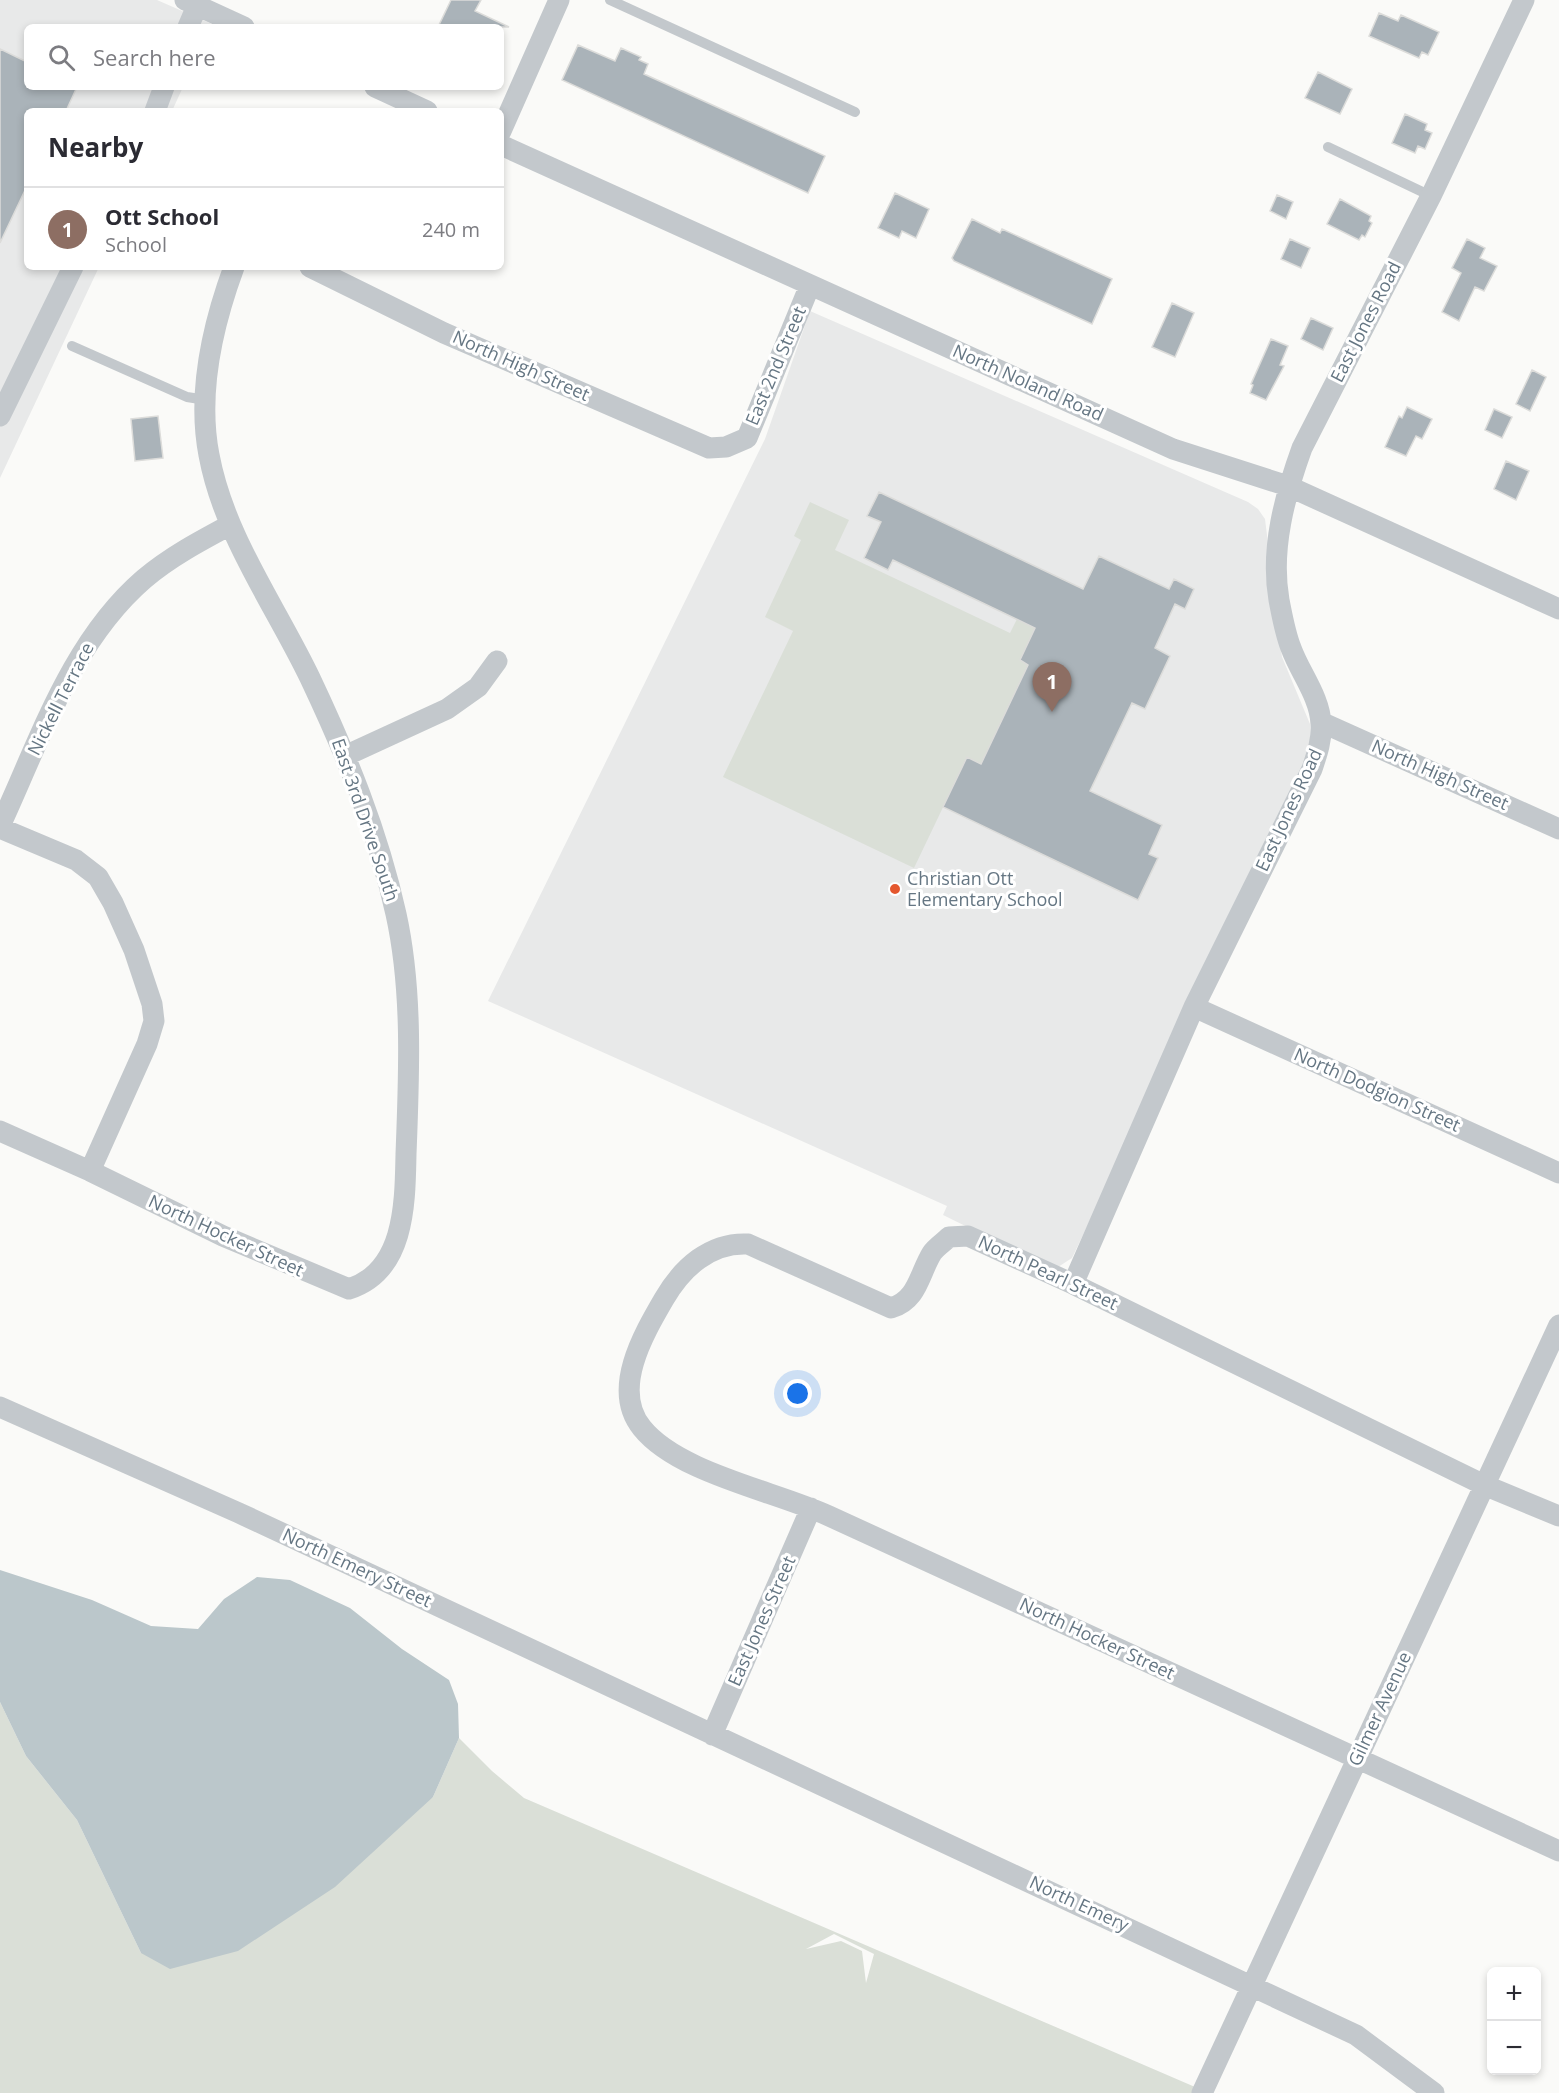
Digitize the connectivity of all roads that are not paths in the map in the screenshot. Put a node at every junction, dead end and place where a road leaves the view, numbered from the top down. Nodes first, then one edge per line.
1 (559, 0) edge
2 (610, 0) edge
3 (1524, 0) edge
4 (191, 3) edge
5 (189, 24) edge
6 (237, 24) edge
7 (164, 90) edge
8 (382, 90) edge
9 (156, 108) edge
10 (420, 108) edge
11 (855, 112) dead end
12 (504, 124) edge
13 (504, 146) edge
14 (1328, 147) dead end
15 (1431, 196) junction
16 (72, 270) edge
17 (233, 270) edge
18 (316, 270) edge
19 (810, 285) junction
20 (72, 346) dead end
21 (206, 400) junction
22 (0, 416) edge
23 (737, 442) joint
24 (1288, 486) junction
25 (230, 525) junction
26 (1559, 609) edge
27 (497, 661) dead end
28 (1321, 722) junction
29 (347, 755) junction
30 (0, 827) edge
31 (1559, 829) edge
32 (1194, 1007) junction
33 (0, 1131) edge
34 (90, 1171) junction
35 (1559, 1173) edge
36 (365, 1284) joint
37 (1073, 1284) junction
38 (1559, 1325) edge
39 (0, 1407) edge
40 (639, 1425) joint
41 (1484, 1485) junction
42 (811, 1508) junction
43 (1559, 1516) edge
44 (712, 1734) junction
45 (1356, 1759) junction
46 (1559, 1851) edge
47 (1252, 1985) junction
48 (1202, 2093) edge
49 (1434, 2093) edge

1 - 12 street
2 - 11 lane
3 - 15 street, East Jones Road
4 - 5 street
4 - 6 street
7 - 9 street
8 - 10 street
13 - 19 street, North Noland Road
14 - 15 lane
15 - 24 street, East Jones Road
16 - 22 street
17 - 21 street, East 3rd Drive South
18 - 23 street, North High Street
19 - 23 street, East 2nd Street
19 - 24 street, North Noland Road
20 - 21 lane
21 - 25 street, East 3rd Drive South
24 - 26 street, North Noland Road
24 - 28 street, East Jones Road
25 - 29 street, East 3rd Drive South
25 - 30 street, Nickell Terrace
27 - 29 street
28 - 31 street, North High Street
28 - 32 street, East Jones Road
29 - 36 street, East 3rd Drive South
30 - 34 street
32 - 35 street, North Dodgion Street
32 - 37 street, East Jones Road
33 - 34 street, North Hocker Street
34 - 36 street, North Hocker Street
37 - 40 street, North Pearl Street
37 - 41 street, North Pearl Street
38 - 41 street, Gilmer Avenue
39 - 44 street, North Emery Street
40 - 42 street, North Hocker Street
41 - 43 street, North Pearl Street
41 - 45 street, Gilmer Avenue
42 - 44 street, East Jones Street
42 - 45 street, North Hocker Street
44 - 47 street, North Emery
45 - 46 street, North Hocker Street
45 - 47 street, Gilmer Avenue
47 - 48 street, Gilmer Avenue
47 - 49 street, North Emery

